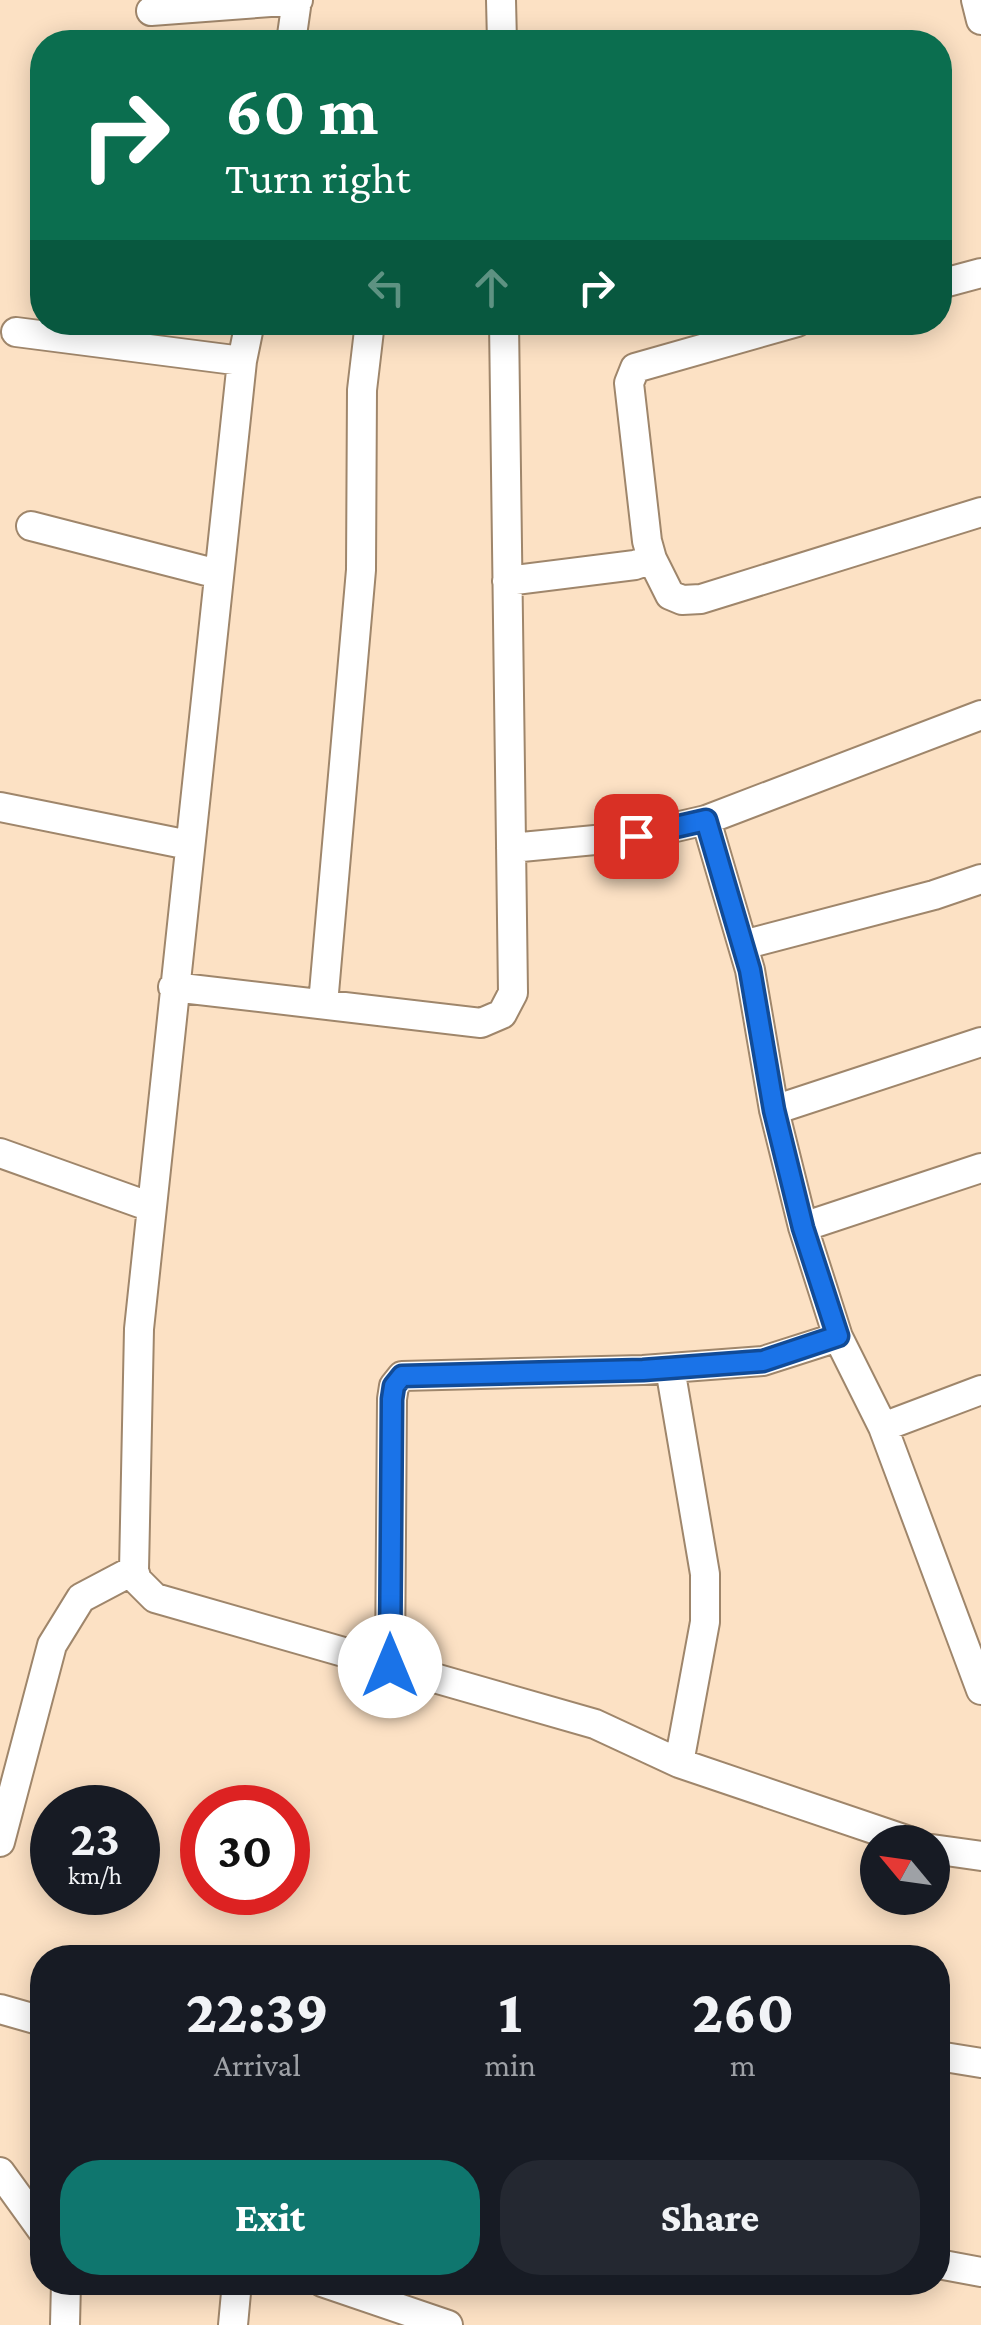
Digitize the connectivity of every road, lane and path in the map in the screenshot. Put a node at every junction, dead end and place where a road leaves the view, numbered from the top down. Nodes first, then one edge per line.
1 (297, 0) edge
2 (501, 0) edge
3 (976, 0) edge
4 (151, 11) dead end
5 (981, 20) edge
6 (293, 30) edge
7 (502, 30) edge
8 (981, 273) edge
9 (952, 281) edge
10 (16, 332) dead end
11 (30, 334) edge
12 (39, 335) edge
13 (247, 335) edge
14 (368, 335) edge
15 (504, 335) edge
16 (751, 335) edge
17 (242, 361) junction
18 (981, 512) edge
19 (31, 526) dead end
20 (652, 559) junction
21 (218, 574) junction
22 (507, 581) junction
23 (981, 715) edge
24 (0, 807) edge
25 (706, 820) junction
26 (188, 845) junction
27 (511, 848) junction
28 (981, 879) edge
29 (743, 945) junction
30 (173, 987) junction
31 (322, 1004) junction
32 (981, 1042) edge
33 (774, 1110) junction
34 (0, 1154) edge
35 (981, 1168) edge
36 (151, 1207) junction
37 (803, 1228) junction
38 (838, 1336) junction
39 (670, 1368) junction
40 (981, 1390) edge
41 (882, 1428) junction
42 (134, 1570) junction
43 (390, 1666) junction
44 (981, 1690) edge
45 (679, 1763) junction
46 (862, 1825) edge
47 (0, 1842) edge
48 (950, 1852) edge
49 (981, 1856) edge
50 (0, 2009) edge
51 (30, 2018) edge
52 (950, 2058) edge
53 (981, 2063) edge
54 (0, 2172) edge
55 (30, 2213) edge
56 (950, 2266) edge
57 (981, 2272) edge
58 (66, 2295) edge
59 (235, 2295) edge
60 (360, 2295) edge
61 (65, 2325) edge
62 (234, 2325) edge
63 (448, 2325) edge

1 - 4 street
1 - 6 street
2 - 7 street
3 - 5 street
8 - 9 street
10 - 11 street
12 - 17 street
13 - 17 street
14 - 31 street
15 - 22 street
16 - 20 street
17 - 21 street
18 - 20 street
19 - 21 street
20 - 22 street
21 - 26 street
22 - 27 street
23 - 25 street
24 - 26 street
25 - 27 street
25 - 29 street
26 - 30 street
27 - 31 street
28 - 29 street
29 - 33 street
30 - 31 street
30 - 36 street
32 - 33 street
33 - 37 street
34 - 36 street
35 - 37 street
36 - 42 street
37 - 38 street
38 - 39 street
38 - 41 street
39 - 43 street
39 - 45 street
40 - 41 street
41 - 44 street
42 - 43 street
42 - 47 street
43 - 45 street
45 - 46 street
48 - 49 street
50 - 51 street
52 - 53 street
54 - 55 street
56 - 57 street
58 - 61 street
59 - 62 street
60 - 63 street

